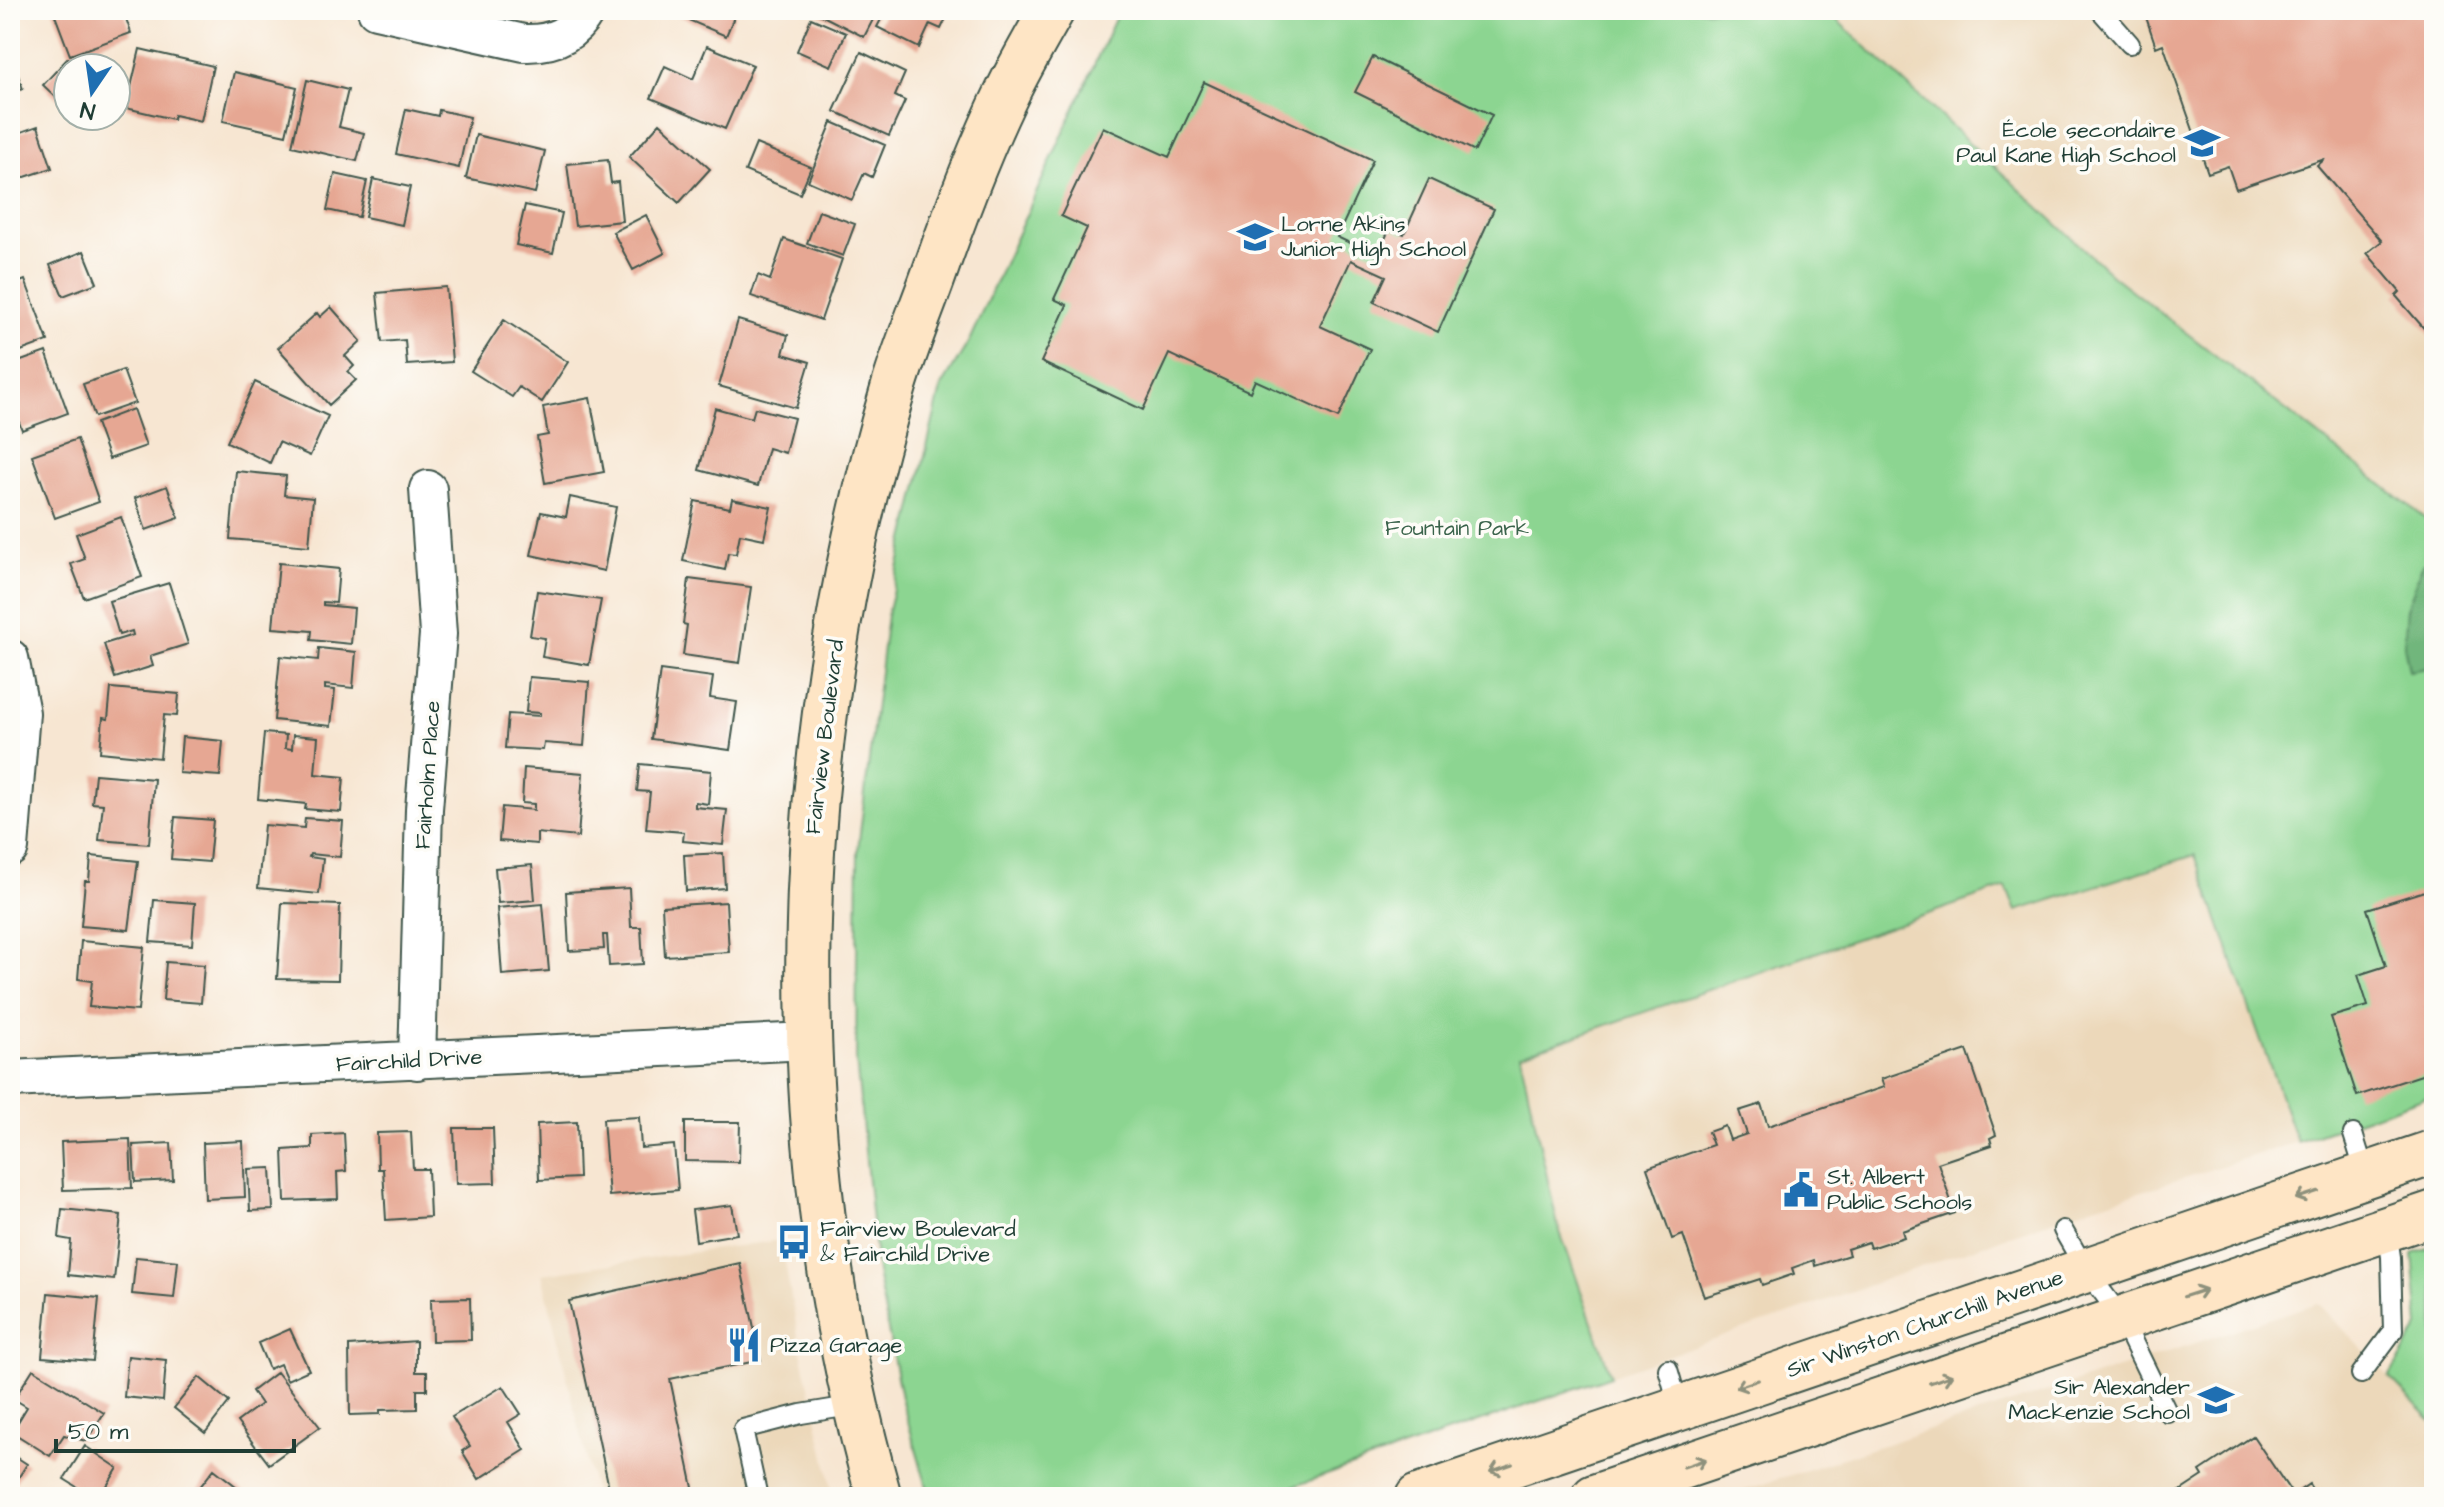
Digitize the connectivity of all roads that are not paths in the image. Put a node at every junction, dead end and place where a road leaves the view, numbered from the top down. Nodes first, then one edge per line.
1 (376, 10) edge
2 (587, 10) edge
3 (1052, 10) edge
4 (2100, 10) edge
5 (2130, 44) dead end
6 (428, 489) dead end
7 (10, 658) edge
8 (10, 848) edge
9 (808, 1041) junction
10 (417, 1061) junction
11 (10, 1079) edge
12 (2353, 1134) dead end
13 (2434, 1152) edge
14 (2366, 1176) junction
15 (2434, 1213) edge
16 (2387, 1229) junction
17 (2063, 1230) dead end
18 (2086, 1270) junction
19 (2121, 1317) junction
20 (2361, 1374) dead end
21 (856, 1405) junction
22 (2167, 1412) dead end
23 (758, 1497) edge
24 (879, 1497) edge
25 (1418, 1497) edge
26 (1594, 1497) edge

1 - 2 street
3 - 9 main road, Fairview Boulevard
4 - 5 lane
6 - 10 street, Fairholm Place
7 - 8 street
9 - 10 street, Fairchild Drive
9 - 21 main road, Fairview Boulevard
10 - 11 street, Fairchild Drive
12 - 14 lane
13 - 14 main road, Sir Winston Churchill Avenue
14 -> 18 main road, Sir Winston Churchill Avenue
15 - 16 main road
19 -> 16 main road
16 - 20 lane
17 - 18 lane
18 - 19 lane
18 -> 25 main road, Sir Winston Churchill Avenue
19 - 22 lane
26 -> 19 main road
21 - 23 lane
21 - 24 main road, Fairview Boulevard

